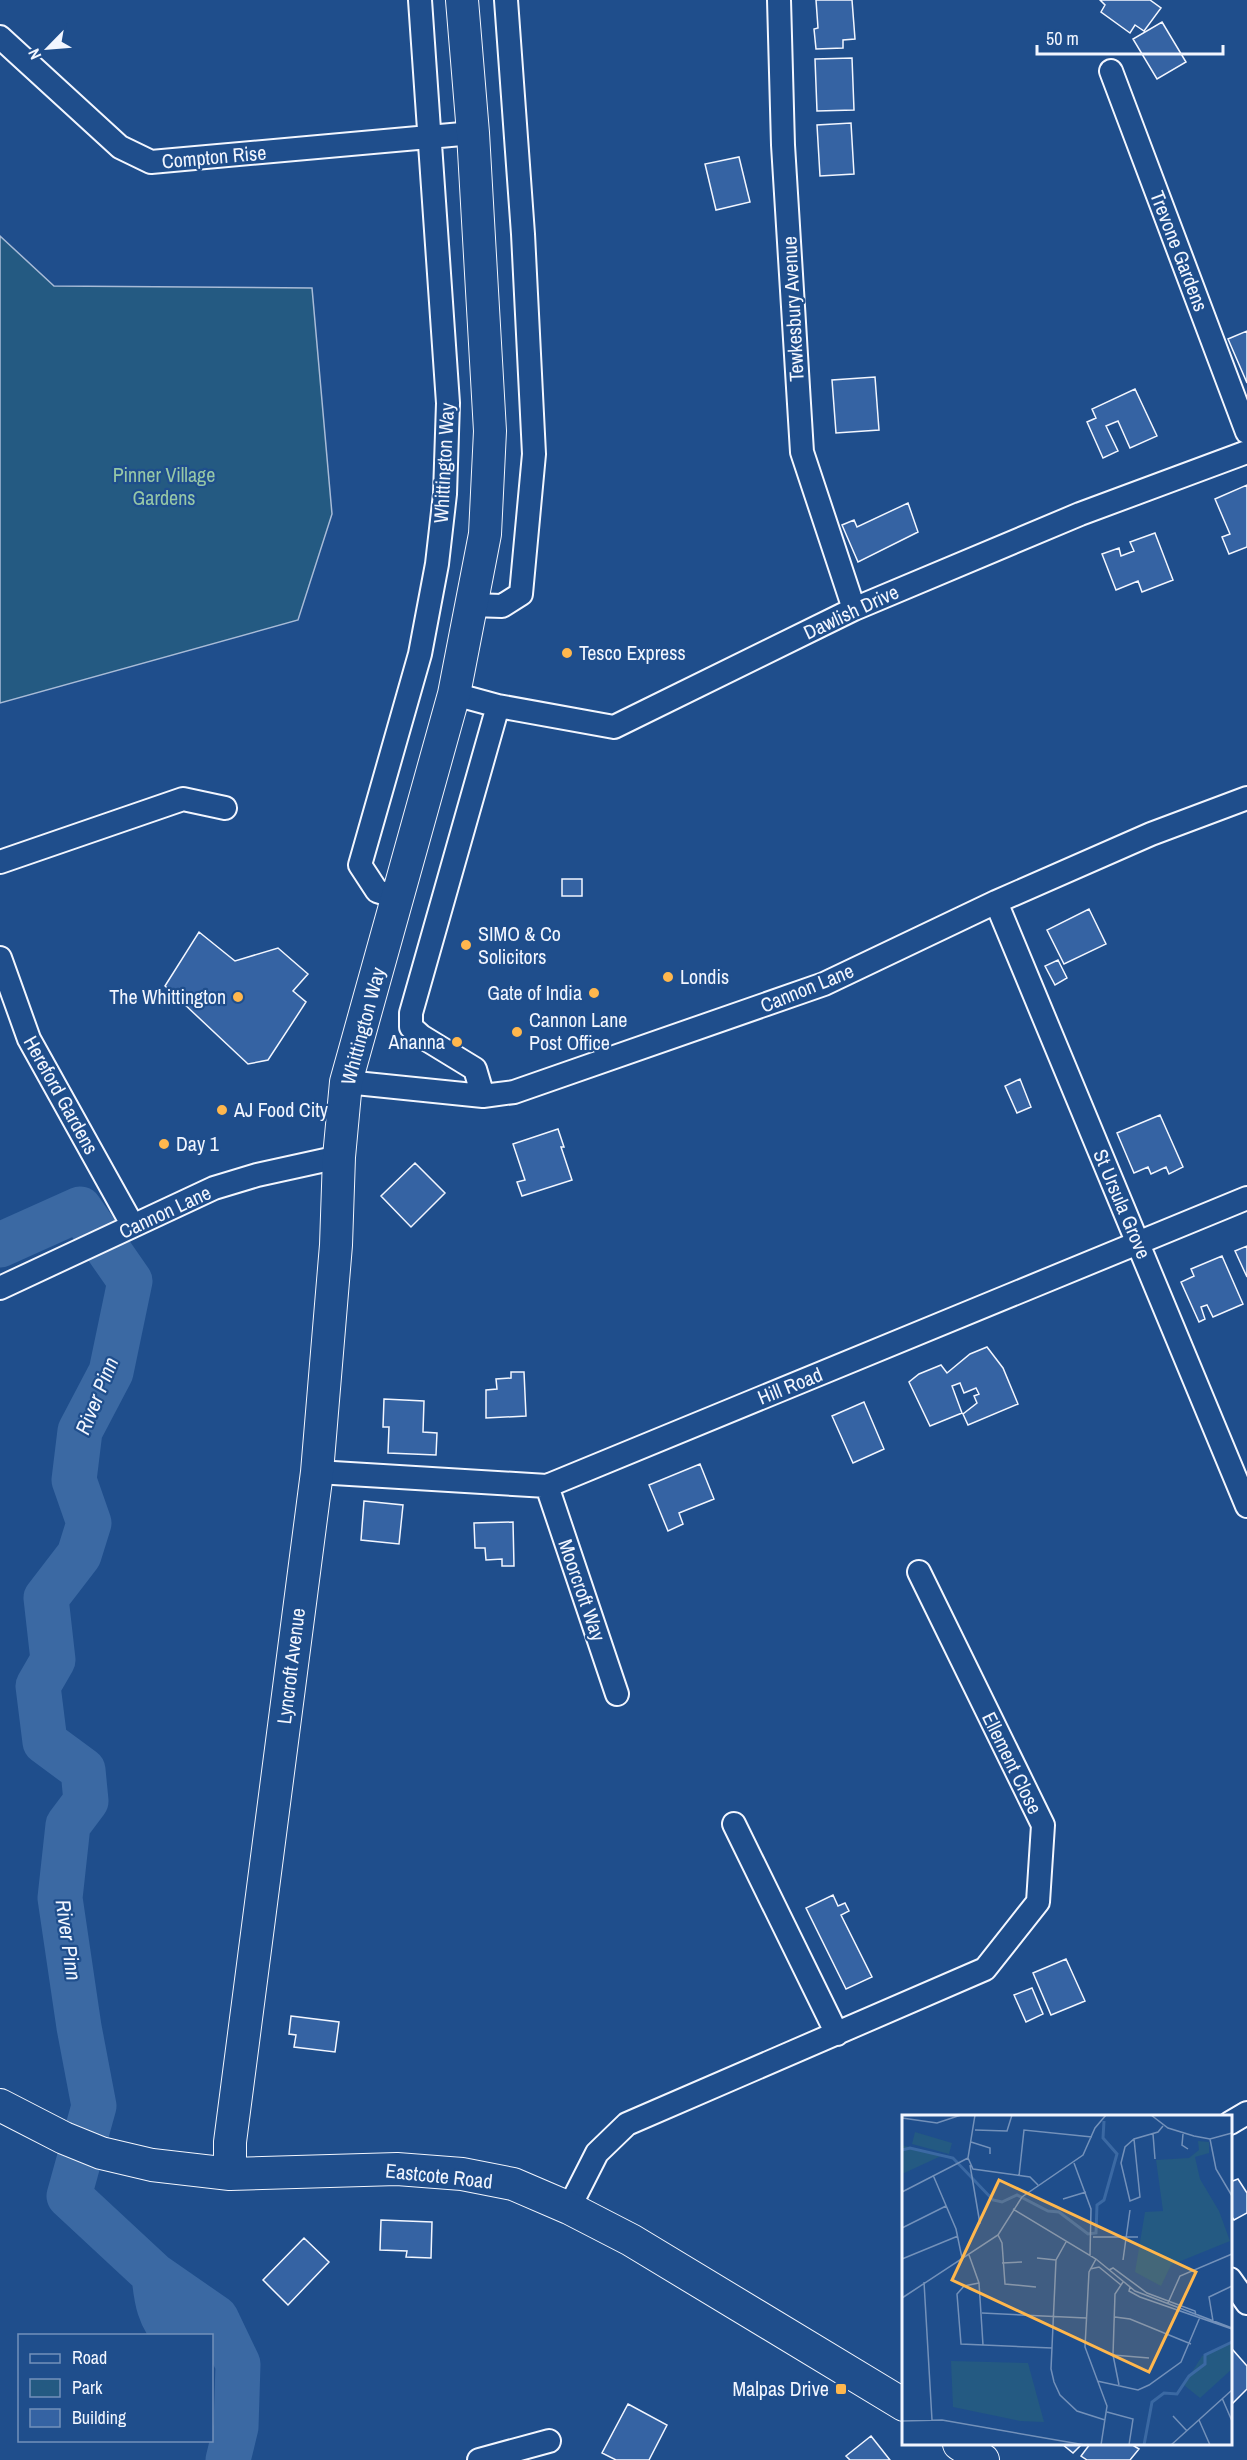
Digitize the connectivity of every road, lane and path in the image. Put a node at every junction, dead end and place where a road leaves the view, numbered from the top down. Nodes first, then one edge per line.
1 (420, 0) edge
2 (462, 0) edge
3 (506, 0) edge
4 (779, 0) edge
5 (0, 37) edge
6 (1111, 71) dead end
7 (473, 133) junction
8 (429, 137) junction
9 (1247, 432) edge
10 (1247, 452) edge
11 (472, 605) junction
12 (854, 609) junction
13 (454, 694) junction
14 (498, 706) junction
15 (1247, 798) edge
16 (225, 808) dead end
17 (0, 862) edge
18 (396, 897) junction
19 (996, 902) junction
20 (0, 958) edge
21 (346, 1082) junction
22 (483, 1096) junction
23 (339, 1157) junction
24 (1247, 1198) edge
25 (124, 1231) junction
26 (1138, 1242) junction
27 (0, 1288) edge
28 (317, 1472) junction
29 (547, 1486) junction
30 (1247, 1506) edge
31 (919, 1572) dead end
32 (617, 1694) dead end
33 (734, 1824) dead end
34 (837, 2034) junction
35 (0, 2105) edge
36 (1247, 2113) edge
37 (1232, 2122) edge
38 (230, 2174) junction
39 (569, 2208) junction
40 (1232, 2282) edge
41 (1247, 2303) edge
42 (902, 2404) edge
43 (549, 2441) dead end
44 (960, 2445) edge
45 (479, 2460) edge
46 (982, 2460) edge

1 - 8 street, Whittington Way
2 - 7 street, Whittington Way
3 - 11 street
4 - 12 street, Tewkesbury Avenue
5 - 8 street, Compton Rise
6 - 9 street, Trevone Gardens
7 - 8 street, Compton Rise
7 - 11 street, Whittington Way
8 - 18 street, Whittington Way
10 - 12 street, Dawlish Drive
11 - 13 street, Whittington Way
12 - 14 street, Dawlish Drive
13 - 14 street, Dawlish Drive
13 - 18 street, Whittington Way
14 - 22 street
15 - 19 street, Cannon Lane
16 - 17 street
18 - 21 street, Whittington Way
19 - 22 street, Cannon Lane
19 - 26 street, St Ursula Grove
20 - 25 street, Hereford Gardens
21 - 22 street, Cannon Lane
21 - 23 street, Whittington Way
23 - 25 street, Cannon Lane
23 - 28 street, Lyncroft Avenue
24 - 26 street, Hill Road
25 - 27 street, Cannon Lane
26 - 29 street, Hill Road
26 - 30 street, St Ursula Grove
28 - 29 street, Hill Road
28 - 38 street, Lyncroft Avenue
29 - 32 street, Moorcroft Way
31 - 34 street, Ellement Close
33 - 34 street
34 - 39 street, Ellement Close
35 - 38 street, Eastcote Road
36 - 37 street
38 - 39 street, Eastcote Road
39 - 42 street, Eastcote Road
40 - 41 street
43 - 45 street
44 - 46 street

